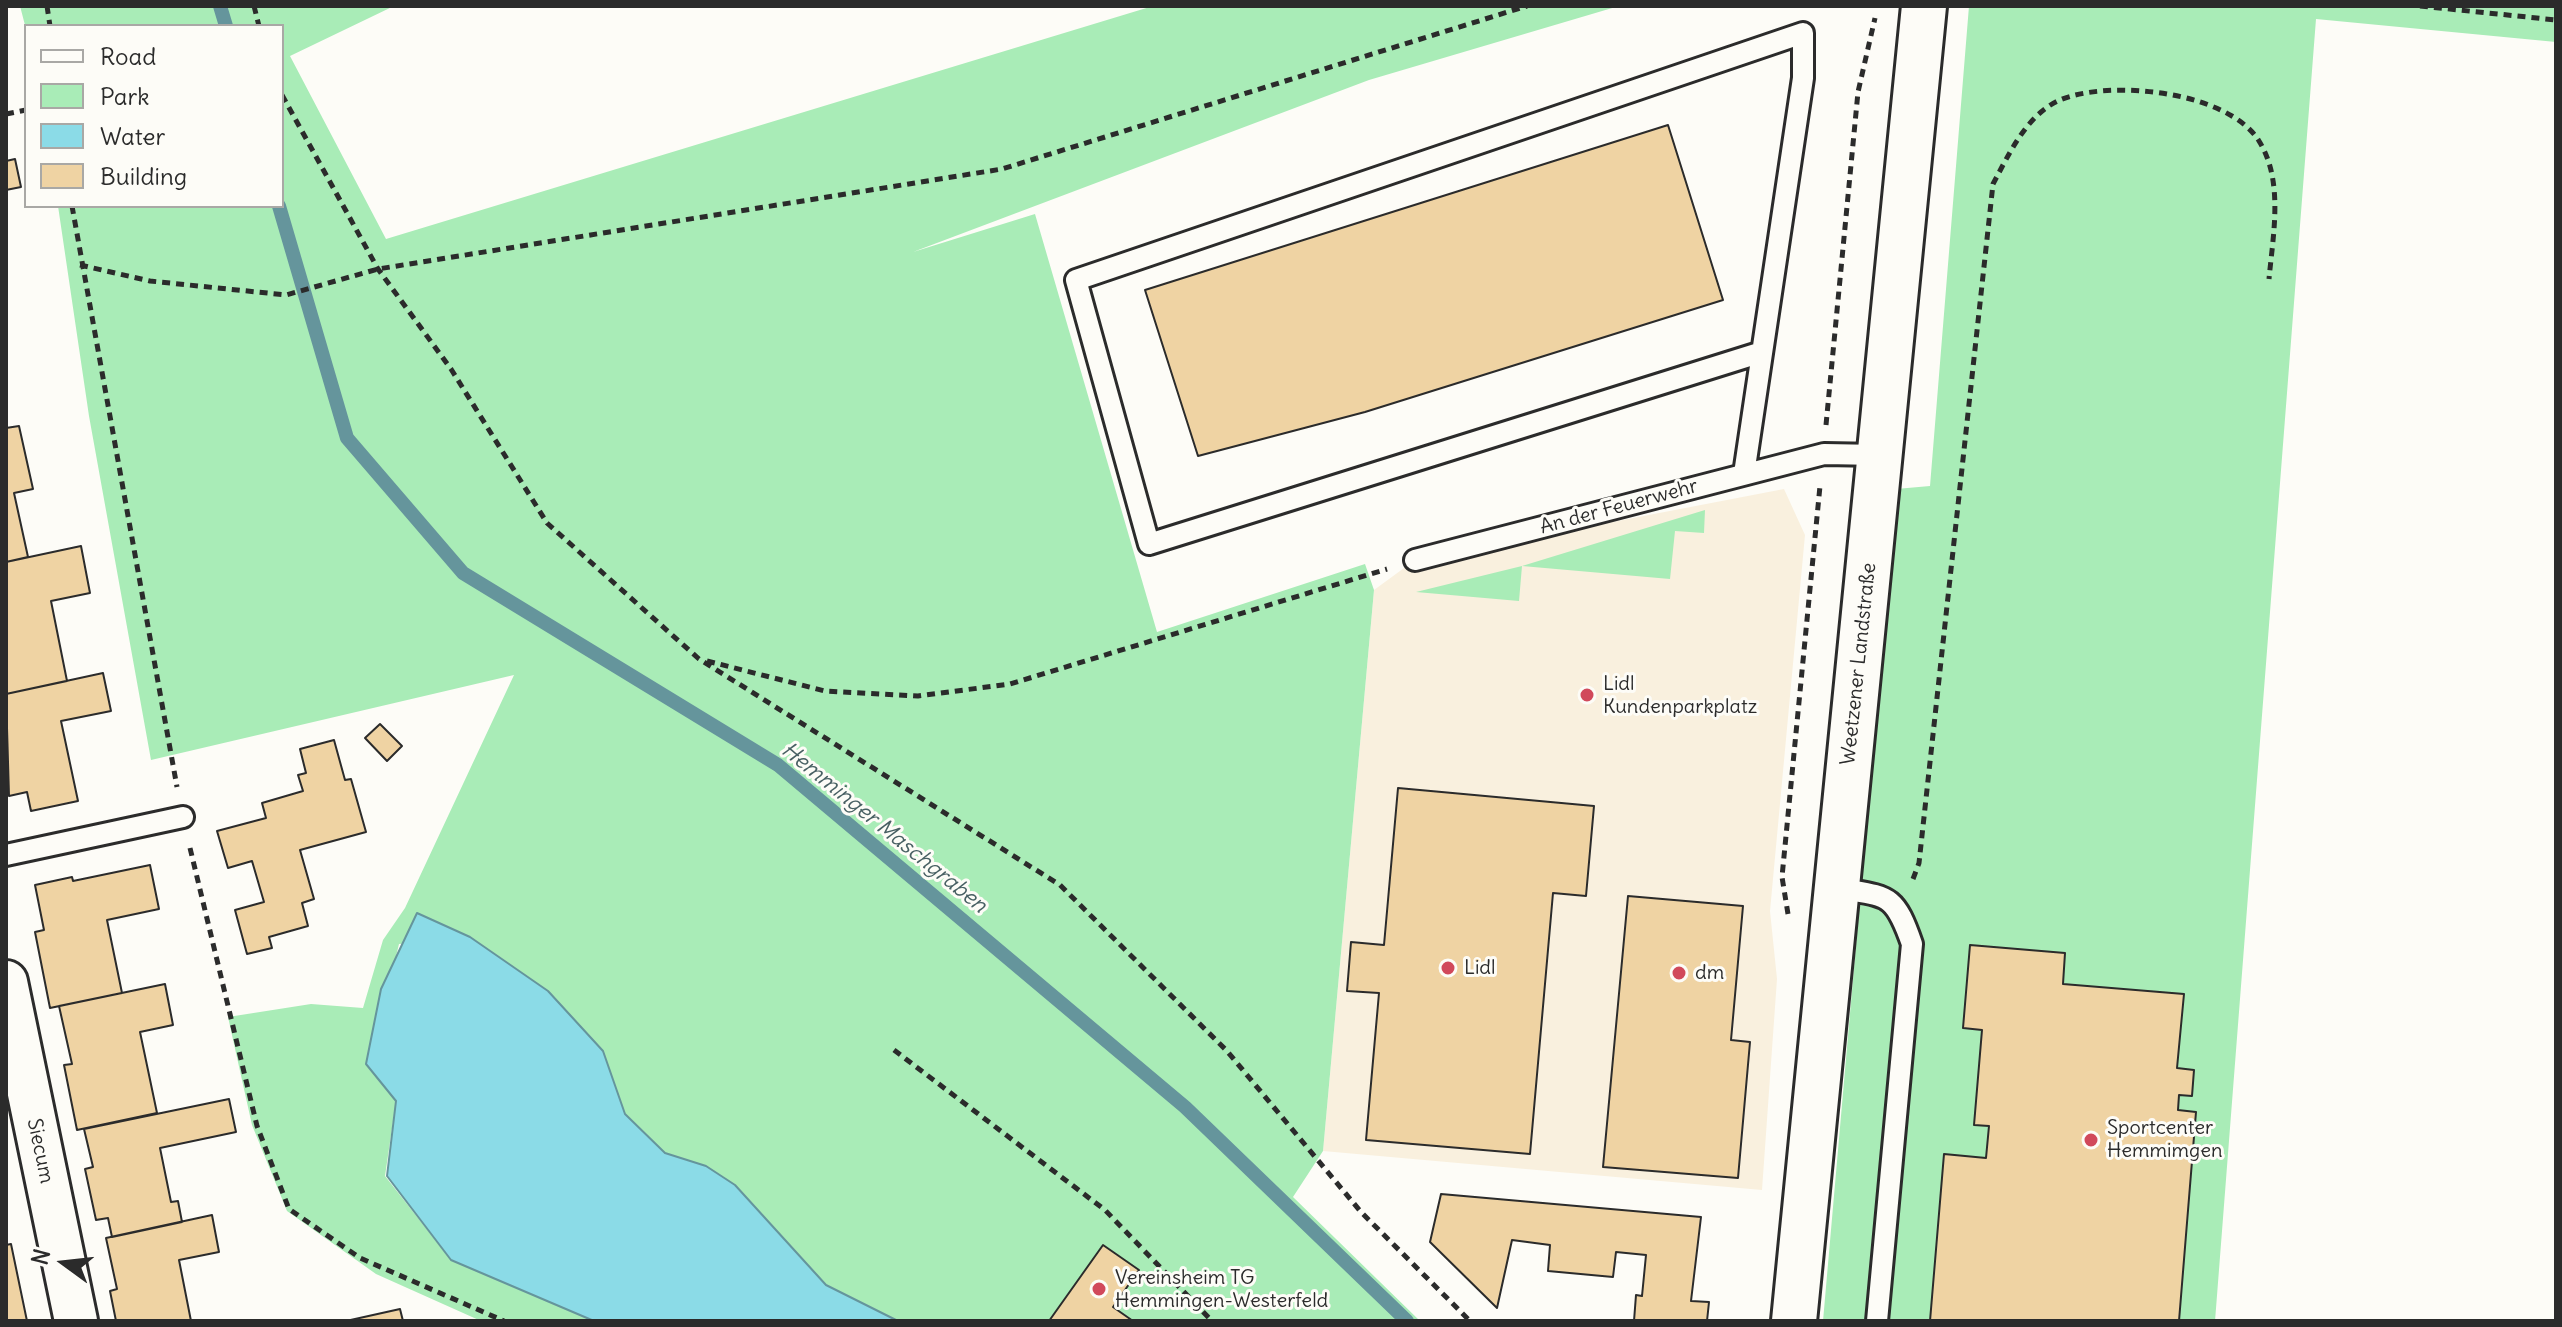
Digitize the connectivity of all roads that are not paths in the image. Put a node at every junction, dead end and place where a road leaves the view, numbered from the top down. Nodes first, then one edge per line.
1 (1924, 6) edge
2 (1762, 352) junction
3 (1880, 455) junction
4 (1744, 474) junction
5 (1415, 560) road end
6 (183, 817) road end
7 (6, 855) edge
8 (1837, 888) junction
9 (6, 982) edge
10 (76, 1321) edge
11 (1794, 1321) edge
12 (1877, 1321) edge

1 - 3 main road, Weetzener Landstraße
2 - 2 lane
2 - 4 lane
3 - 4 lane, An der Feuerwehr
3 - 8 main road, Weetzener Landstraße
4 - 5 lane, An der Feuerwehr
6 - 7 lane
8 - 11 main road, Weetzener Landstraße
8 - 12 lane
9 - 10 street, Siecum

